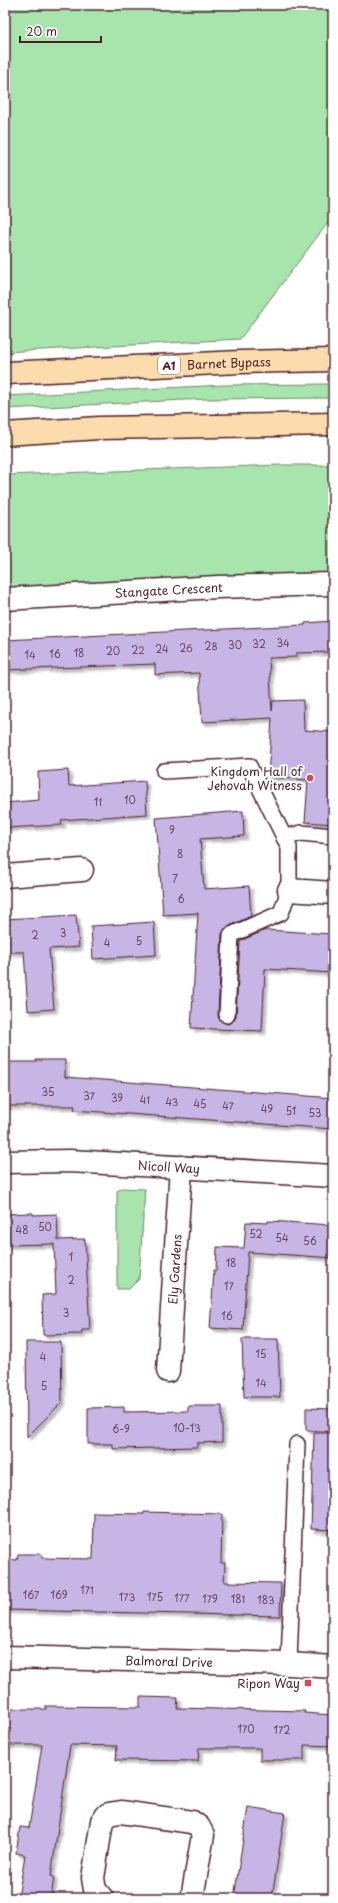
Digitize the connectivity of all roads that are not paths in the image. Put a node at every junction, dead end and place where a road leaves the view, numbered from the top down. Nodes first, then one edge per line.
1 (333, 360) edge
2 (5, 374) edge
3 (333, 424) edge
4 (5, 434) edge
5 (333, 584) edge
6 (5, 599) edge
7 (164, 771) dead end
8 (333, 836) edge
9 (284, 838) junction
10 (82, 870) dead end
11 (5, 876) edge
12 (289, 890) junction
13 (333, 892) edge
14 (226, 1015) dead end
15 (5, 1162) edge
16 (181, 1167) junction
17 (333, 1176) edge
18 (168, 1371) dead end
19 (297, 1444) dead end
20 (5, 1657) edge
21 (289, 1664) junction
22 (333, 1666) edge
23 (102, 1898) edge
24 (192, 1898) edge

1 - 2 highway, Barnet Bypass / A1
3 - 4 highway
5 - 6 street, Stangate Crescent
7 - 9 lane
8 - 9 lane
9 - 12 lane
10 - 11 street
12 - 13 street
12 - 14 lane
15 - 16 street, Nicoll Way
16 - 17 street, Nicoll Way
16 - 18 street, Ely Gardens
19 - 21 lane
20 - 21 street, Balmoral Drive
21 - 22 street, Balmoral Drive
23 - 24 street

